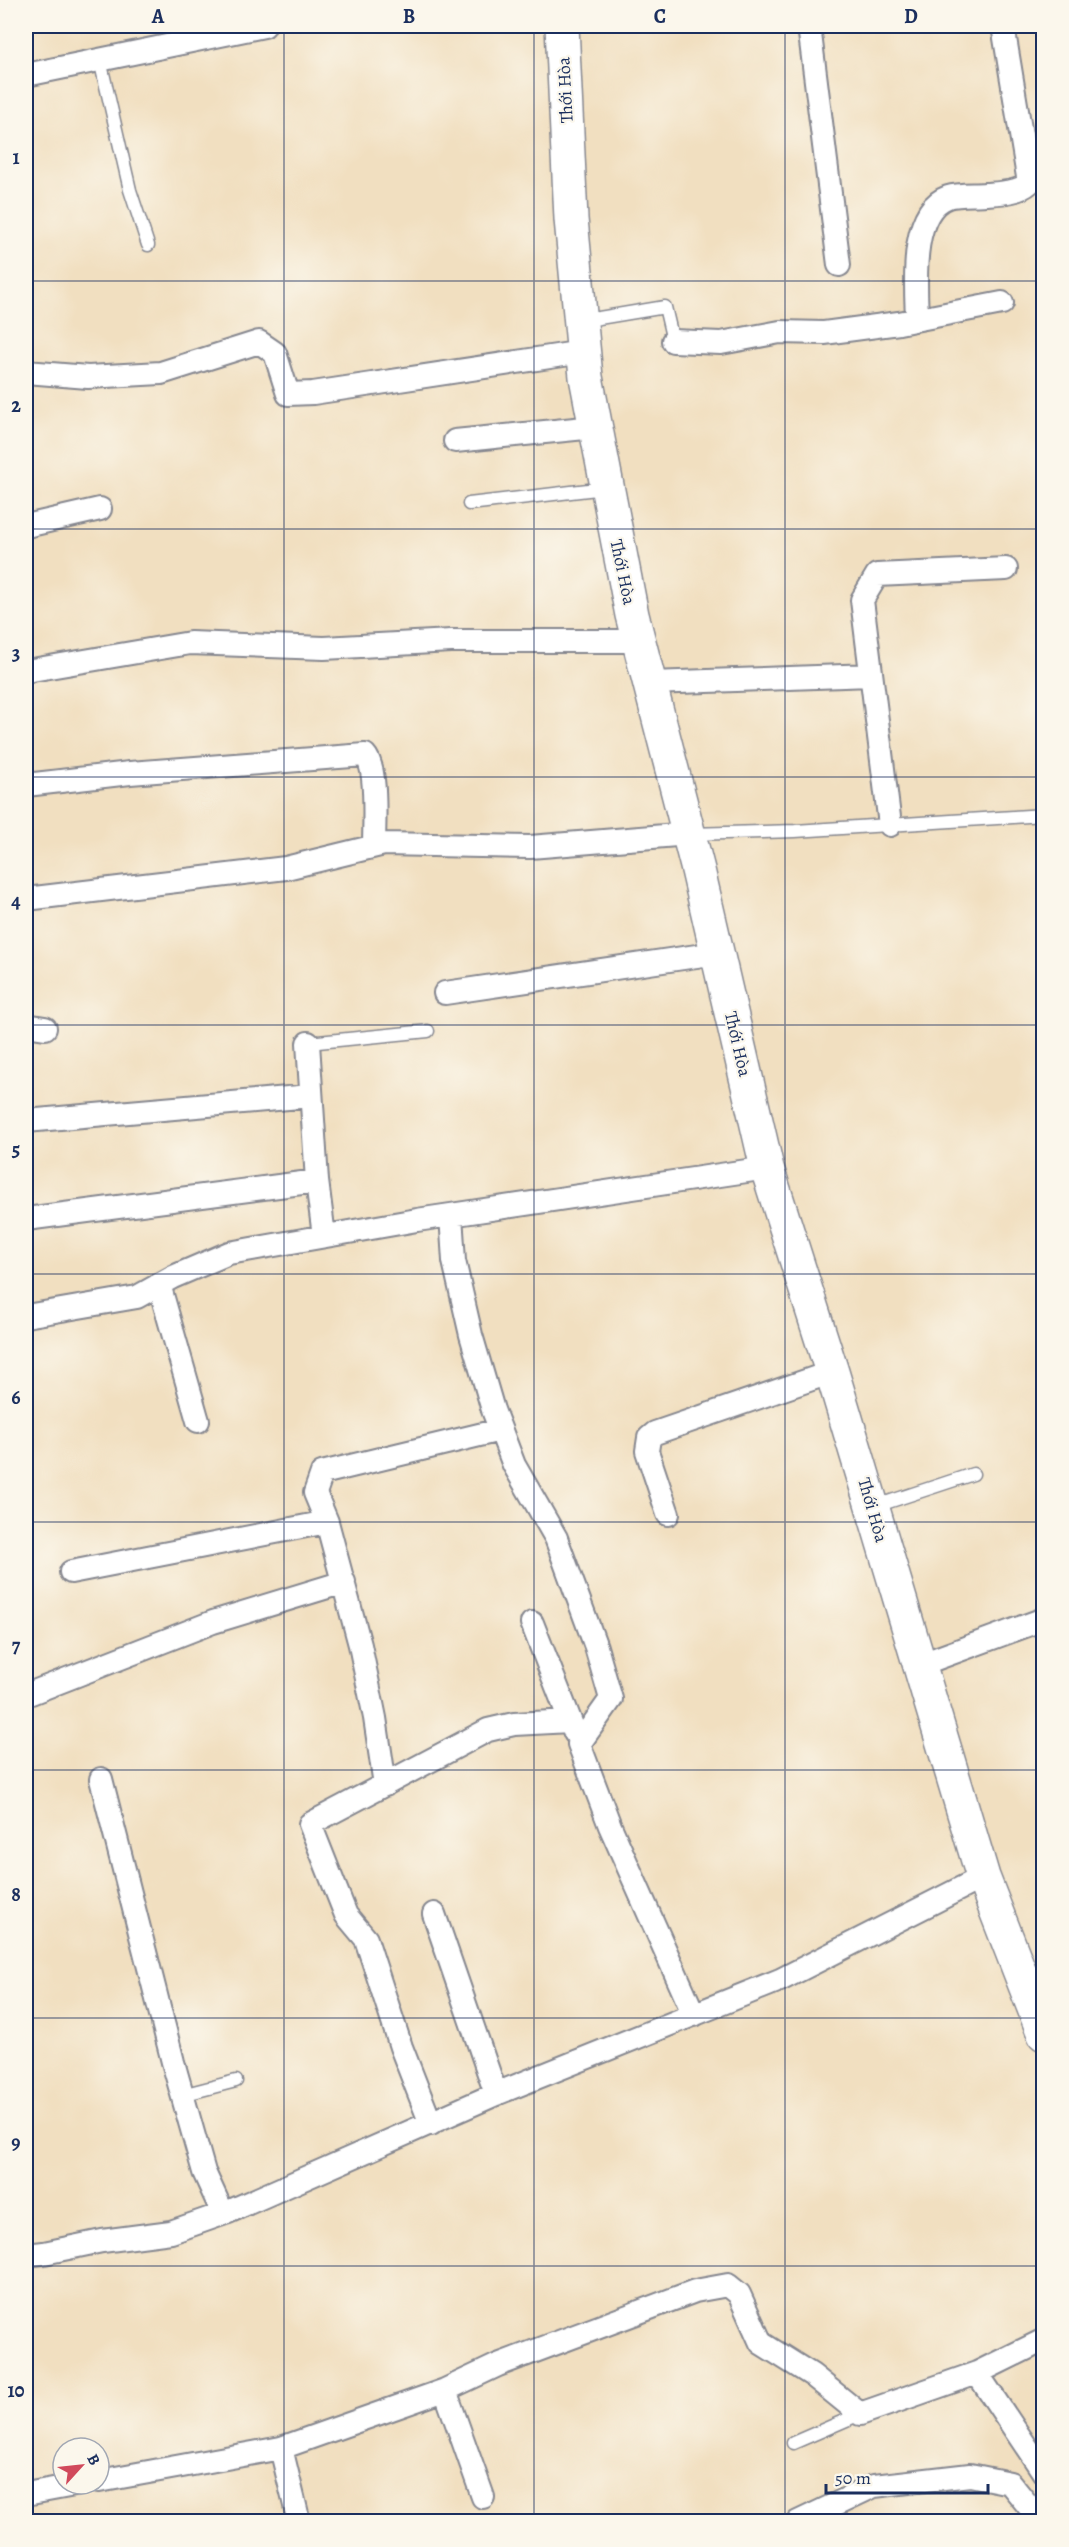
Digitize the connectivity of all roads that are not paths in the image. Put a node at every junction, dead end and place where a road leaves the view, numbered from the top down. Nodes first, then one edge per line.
1 (264, 26) edge
2 (562, 26) edge
3 (809, 26) edge
4 (1003, 26) edge
5 (185, 34) edge
6 (100, 60) junction
7 (26, 75) edge
8 (148, 245) dead end
9 (839, 265) dead end
10 (1002, 303) dead end
11 (916, 319) junction
12 (582, 337) junction
13 (673, 341) joint
14 (26, 372) edge
15 (595, 427) junction
16 (455, 441) dead end
17 (606, 488) junction
18 (469, 504) dead end
19 (100, 508) dead end
20 (26, 526) edge
21 (1006, 569) dead end
22 (640, 641) junction
23 (26, 671) edge
24 (871, 675) junction
25 (651, 683) junction
26 (26, 785) edge
27 (1044, 815) edge
28 (890, 825) junction
29 (689, 834) junction
30 (374, 846) junction
31 (26, 899) edge
32 (717, 953) junction
33 (445, 993) dead end
34 (428, 1031) dead end
35 (308, 1043) joint
36 (311, 1096) junction
37 (26, 1121) edge
38 (767, 1168) junction
39 (316, 1181) junction
40 (451, 1215) junction
41 (26, 1219) edge
42 (324, 1236) junction
43 (159, 1284) junction
44 (26, 1316) edge
45 (832, 1372) junction
46 (198, 1420) dead end
47 (500, 1430) junction
48 (973, 1474) dead end
49 (872, 1507) junction
50 (668, 1514) dead end
51 (327, 1522) junction
52 (71, 1572) dead end
53 (344, 1582) junction
54 (1044, 1619) edge
55 (532, 1623) dead end
56 (919, 1665) junction
57 (26, 1695) edge
58 (570, 1721) junction
59 (579, 1744) junction
60 (101, 1779) dead end
61 (386, 1785) junction
62 (983, 1876) junction
63 (434, 1914) dead end
64 (1035, 1988) edge
65 (694, 2014) junction
66 (1044, 2034) edge
67 (236, 2081) dead end
68 (496, 2094) junction
69 (182, 2095) junction
70 (431, 2124) junction
71 (228, 2212) junction
72 (26, 2254) edge
73 (1044, 2340) edge
74 (977, 2373) junction
75 (444, 2390) junction
76 (860, 2414) junction
77 (793, 2443) dead end
78 (281, 2448) junction
79 (1044, 2473) edge
80 (111, 2479) edge
81 (51, 2489) edge
82 (26, 2494) edge
83 (483, 2498) dead end
84 (1035, 2514) edge
85 (299, 2522) edge
86 (798, 2522) edge

1 - 5 street
2 - 12 street, Thới Hòa
3 - 9 street
4 - 11 street
5 - 6 street
6 - 7 street
6 - 8 lane
10 - 11 street
11 - 13 street
12 - 13 lane
12 - 14 street
12 - 15 street, Thới Hòa
15 - 16 street
15 - 17 street, Thới Hòa
17 - 18 lane
17 - 22 street, Thới Hòa
19 - 20 street
21 - 24 street
22 - 23 street
22 - 25 street, Thới Hòa
24 - 25 street
24 - 28 street
25 - 29 street, Thới Hòa
26 - 30 street
27 - 28 lane
28 - 29 lane
29 - 30 street
29 - 32 street, Thới Hòa
30 - 31 street
32 - 33 street
32 - 38 street, Thới Hòa
34 - 35 lane
35 - 36 street
36 - 37 street
36 - 39 street
38 - 40 street
38 - 45 street, Thới Hòa
39 - 41 street
39 - 42 street
40 - 42 street
40 - 47 street
42 - 43 street
43 - 44 street
43 - 46 street
45 - 49 street, Thới Hòa
45 - 50 street
47 - 51 street
47 - 59 street
48 - 49 lane
49 - 56 street, Thới Hòa
51 - 52 street
51 - 53 street
53 - 57 street
53 - 61 street
54 - 56 street
55 - 58 street
56 - 62 street, Thới Hòa
58 - 59 street
58 - 61 street
59 - 65 street
60 - 69 street
61 - 70 street
62 - 64 street, Thới Hòa
62 - 65 street
63 - 68 street
64 - 66 street, Thới Hòa
65 - 68 street
67 - 69 lane
68 - 70 street
69 - 71 street
70 - 71 street
71 - 72 street
73 - 74 street
74 - 76 street
74 - 79 street
75 - 76 street
75 - 78 street
75 - 83 street
76 - 77 lane
78 - 80 street
78 - 85 street
81 - 82 street
84 - 86 street

